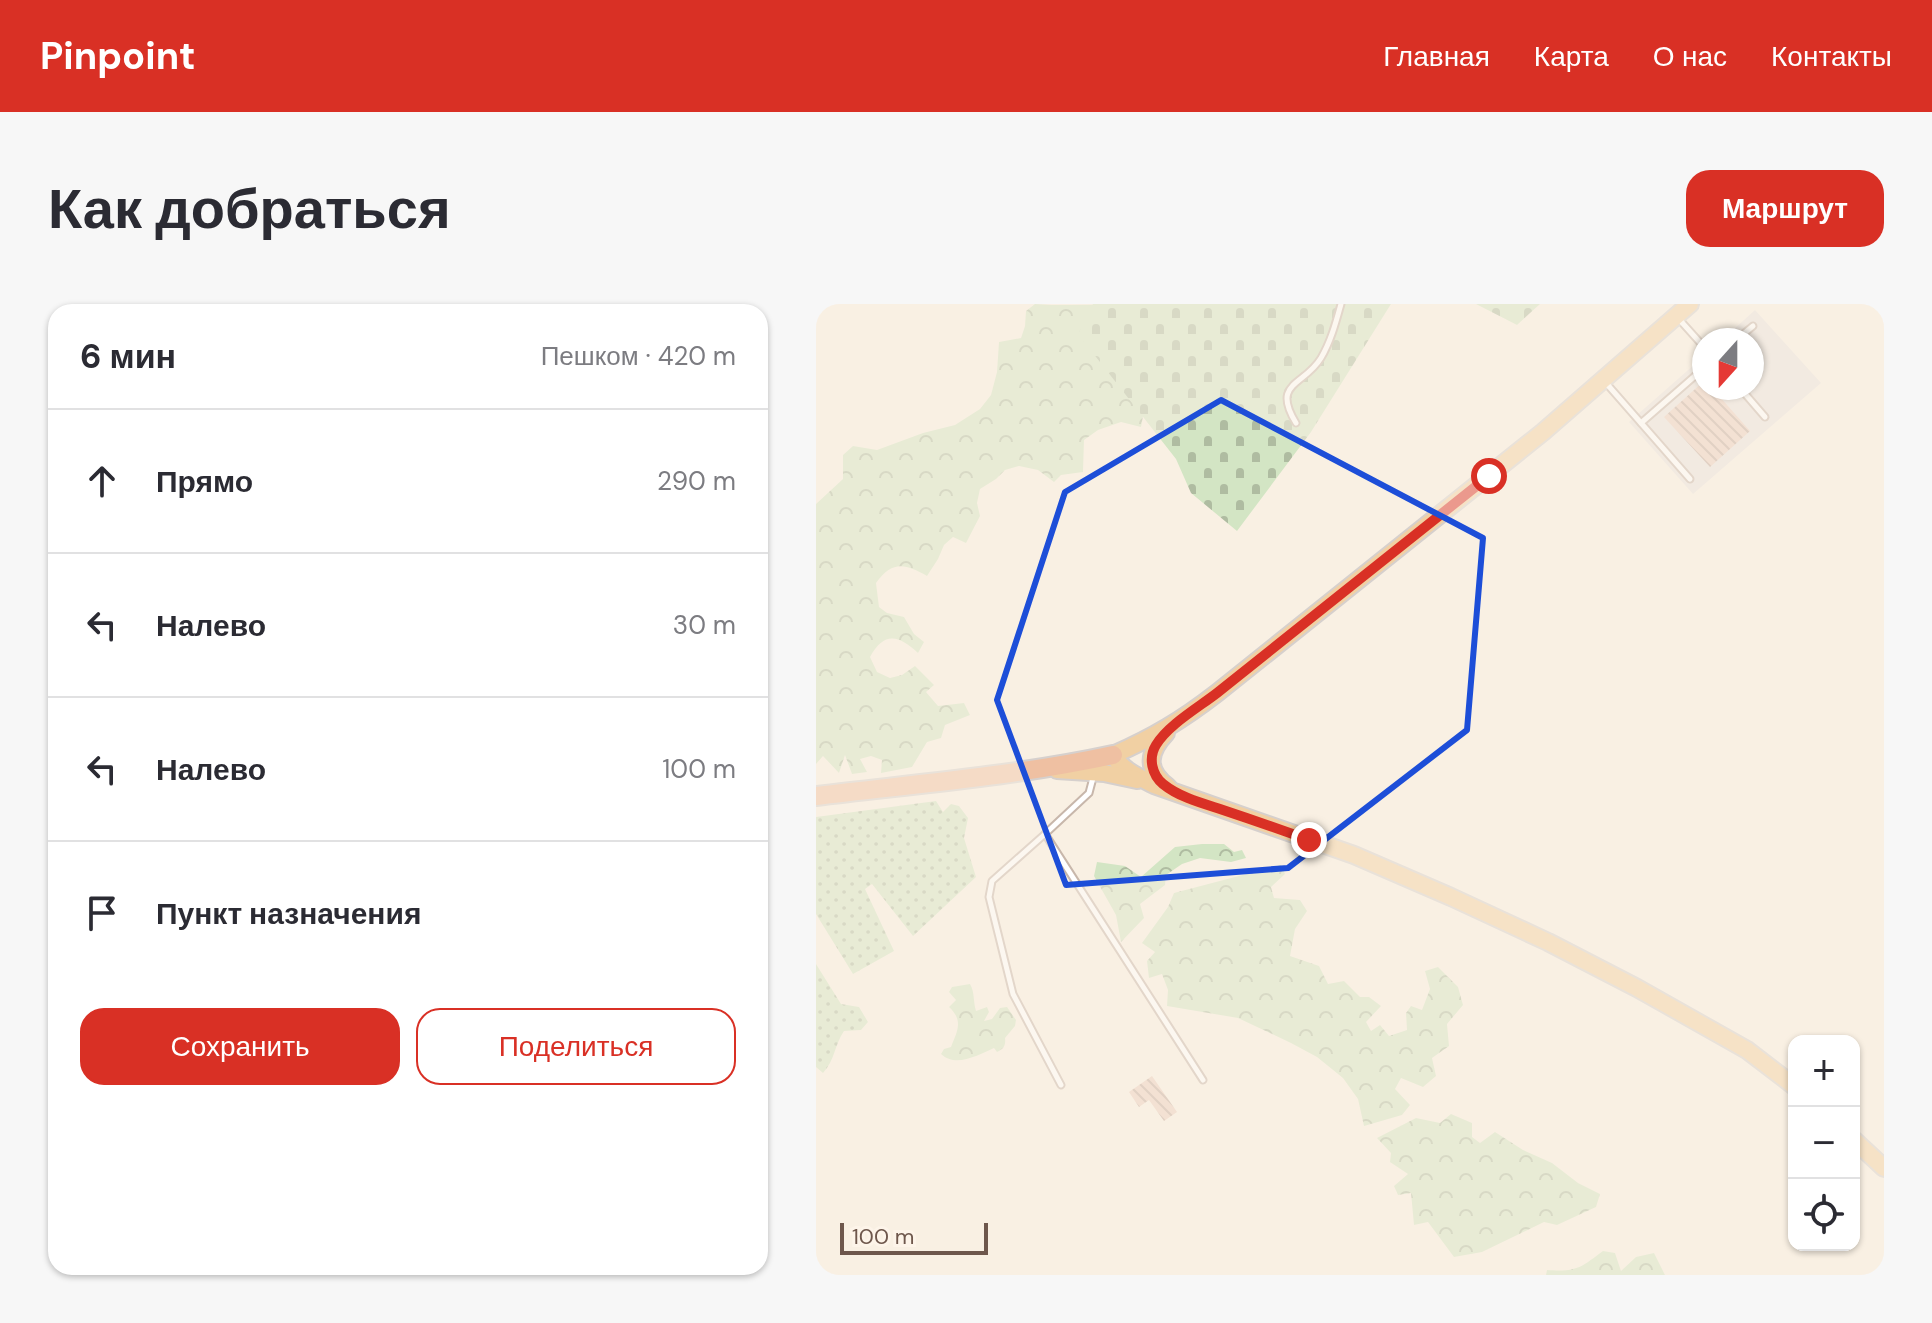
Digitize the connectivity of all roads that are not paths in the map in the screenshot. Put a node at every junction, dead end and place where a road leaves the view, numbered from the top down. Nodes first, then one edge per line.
1 (1341, 304) edge
2 (1690, 304) edge
3 (1676, 316) junction
4 (1753, 326) dead end
5 (1751, 328) edge
6 (1692, 334) edge
7 (1692, 378) edge
8 (1604, 380) junction
9 (1750, 400) edge
10 (1765, 417) dead end
11 (1296, 423) dead end
12 (1641, 423) junction
13 (1690, 479) dead end
14 (1181, 720) junction
15 (1113, 755) junction
16 (1023, 771) junction
17 (1094, 773) junction
18 (1154, 785) junction
19 (816, 796) edge
20 (1187, 798) junction
21 (1045, 834) junction
22 (1203, 1080) dead end
23 (1788, 1081) edge
24 (1061, 1085) dead end
25 (1860, 1146) edge
26 (1884, 1168) edge

1 - 11 lane
2 - 3 main road
3 - 6 lane
3 - 8 main road
4 - 5 lane
7 - 12 lane
8 - 12 lane
8 - 14 main road
9 - 10 lane
12 - 13 lane
14 - 15 main road
14 - 20 main road
15 - 16 highway
15 - 18 main road
16 - 17 main road
16 - 19 highway
17 - 18 main road
17 - 21 lane
18 - 20 main road
20 - 23 main road
21 - 22 lane
21 - 24 lane
25 - 26 main road

